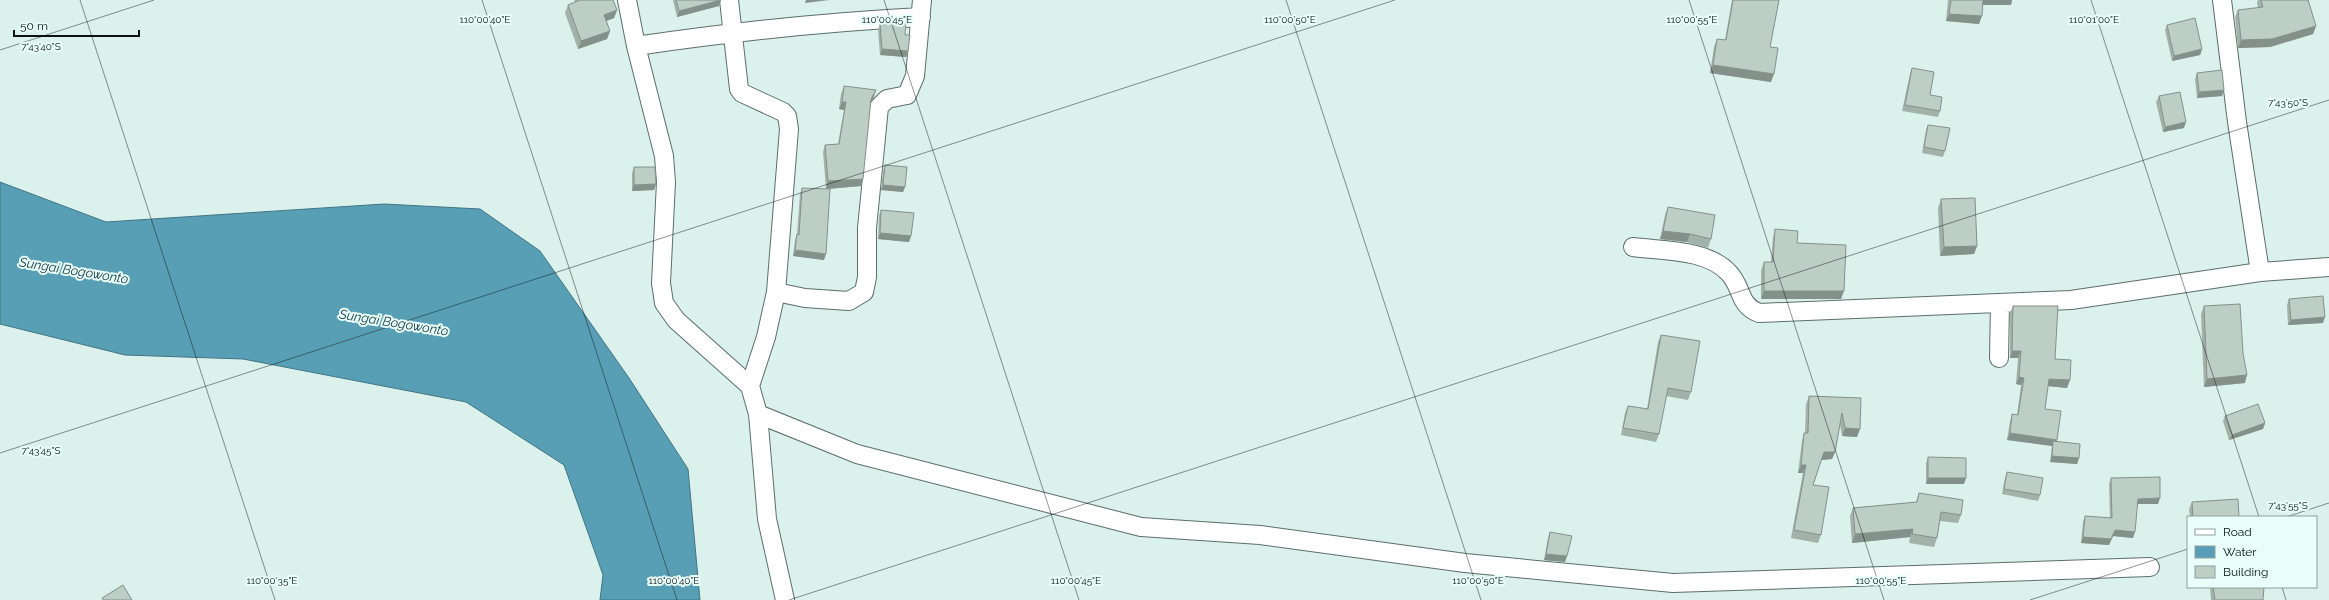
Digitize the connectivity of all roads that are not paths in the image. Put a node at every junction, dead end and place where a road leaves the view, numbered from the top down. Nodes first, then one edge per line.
1 (627, 0) edge
2 (729, 0) edge
3 (2222, 0) edge
4 (921, 9) edge
5 (732, 32) junction
6 (636, 46) junction
7 (1633, 247) dead end
8 (2329, 267) edge
9 (2260, 272) junction
10 (776, 292) junction
11 (2000, 303) junction
12 (1999, 358) dead end
13 (750, 386) junction
14 (758, 414) junction
15 (2150, 567) dead end
16 (785, 600) edge

1 - 6 street
2 - 5 street
3 - 9 street
4 - 5 street
4 - 10 street
5 - 6 street
5 - 10 street
6 - 13 street
7 - 11 street
8 - 9 street
9 - 11 street
10 - 13 street
11 - 12 street
13 - 14 street
14 - 15 street
14 - 16 street

